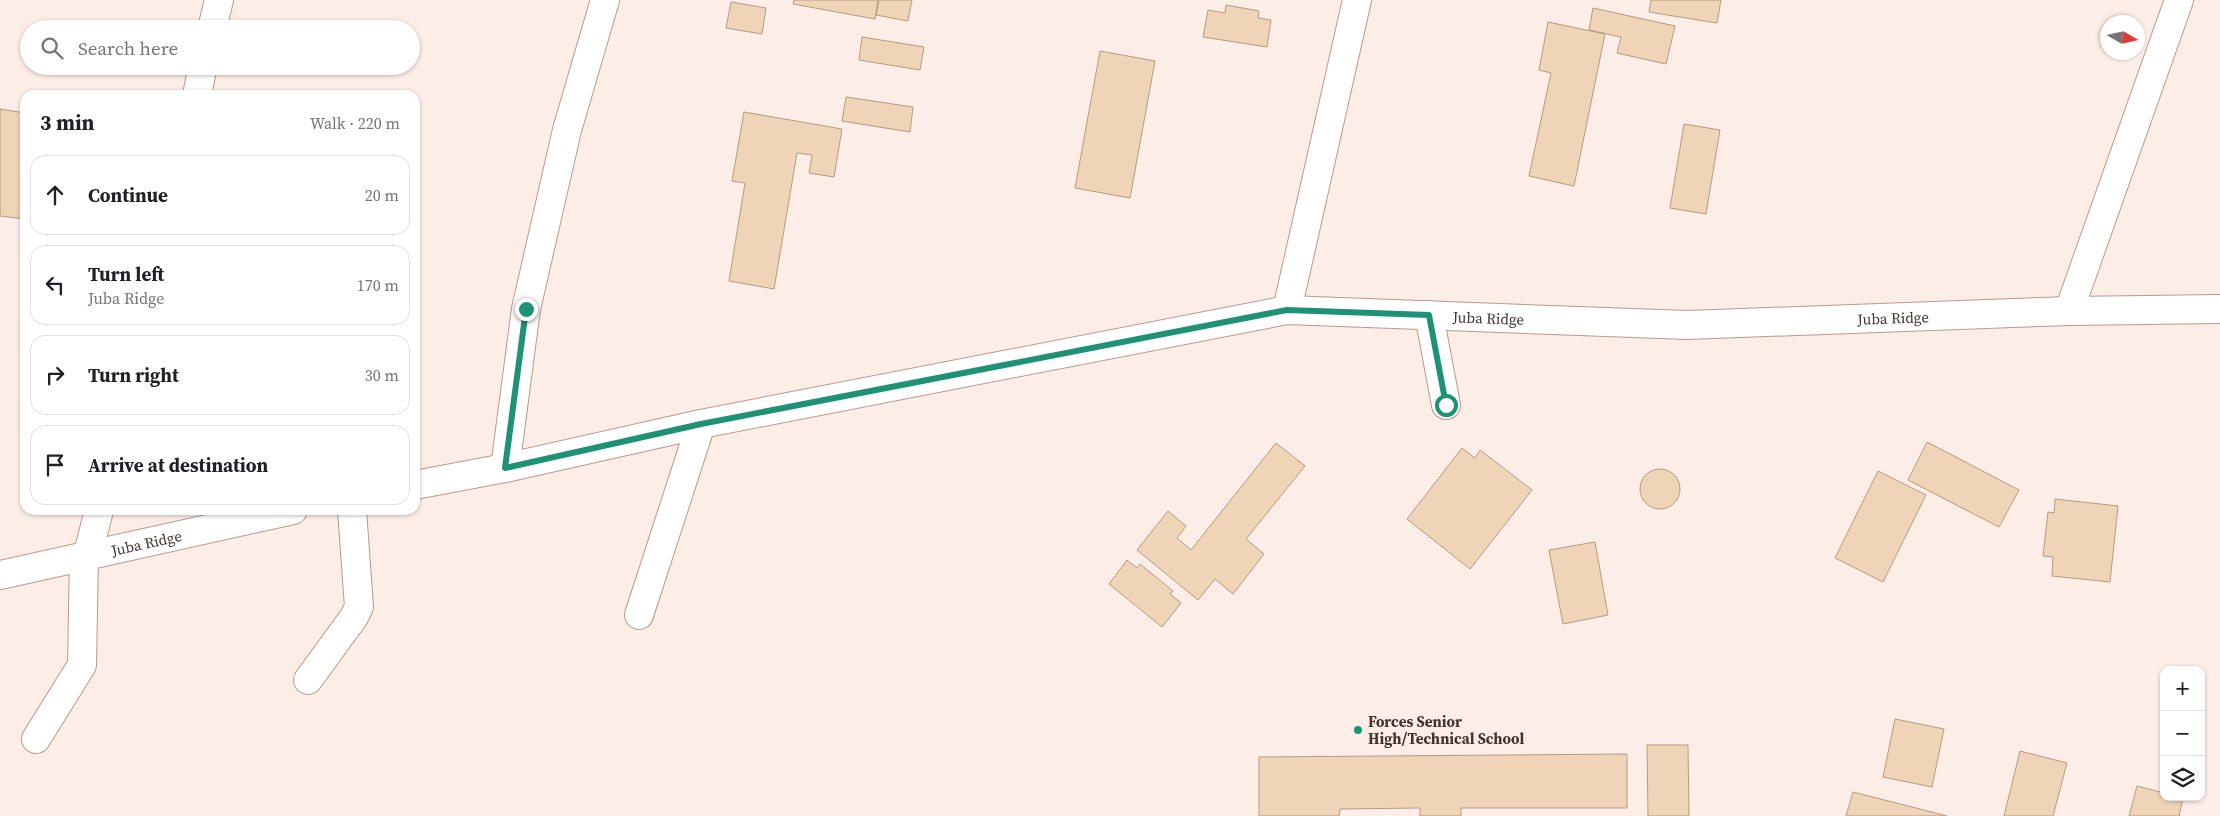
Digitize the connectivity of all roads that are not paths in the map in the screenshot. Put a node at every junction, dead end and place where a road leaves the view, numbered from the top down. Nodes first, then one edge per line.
1 (219, 0) edge
2 (606, 0) edge
3 (1358, 0) edge
4 (2179, 0) edge
5 (214, 20) edge
6 (201, 75) edge
7 (197, 90) edge
8 (2220, 309) edge
9 (1287, 310) junction
10 (2069, 311) junction
11 (1429, 315) junction
12 (1446, 405) dead end
13 (701, 424) junction
14 (505, 468) junction
15 (420, 484) edge
16 (98, 515) edge
17 (270, 515) edge
18 (352, 515) edge
19 (86, 555) junction
20 (0, 574) edge
21 (639, 616) dead end
22 (308, 680) dead end
23 (36, 739) dead end

1 - 5 street
2 - 14 street
3 - 9 street
4 - 10 street
6 - 7 street
8 - 10 street, Juba Ridge
9 - 11 street, Juba Ridge
9 - 13 street, Juba Ridge
10 - 11 street, Juba Ridge
11 - 12 street
13 - 14 street, Juba Ridge
13 - 21 street
14 - 15 street, Juba Ridge
16 - 19 street
17 - 19 street, Juba Ridge
18 - 22 street
19 - 20 street, Juba Ridge
19 - 23 street

